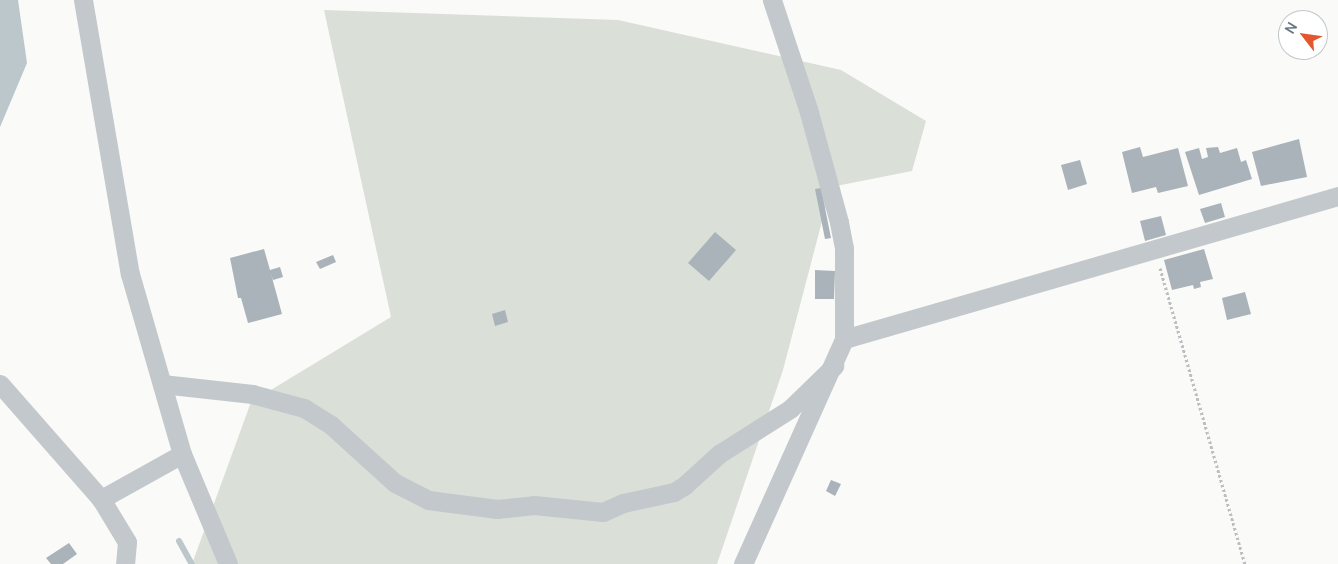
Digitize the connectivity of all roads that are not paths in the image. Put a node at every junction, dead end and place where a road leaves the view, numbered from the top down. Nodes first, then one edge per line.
1 (83, 0) edge
2 (772, 0) edge
3 (1338, 196) edge
4 (844, 339) junction
5 (834, 366) junction
6 (0, 384) edge
7 (162, 384) junction
8 (182, 454) junction
9 (102, 499) junction
10 (125, 564) edge
11 (228, 564) edge
12 (743, 564) edge

1 - 7 street
2 - 4 street
3 - 4 street
4 - 5 street
5 - 7 street
5 - 12 street
6 - 9 street
7 - 8 street
8 - 9 street
8 - 11 street
9 - 10 street

